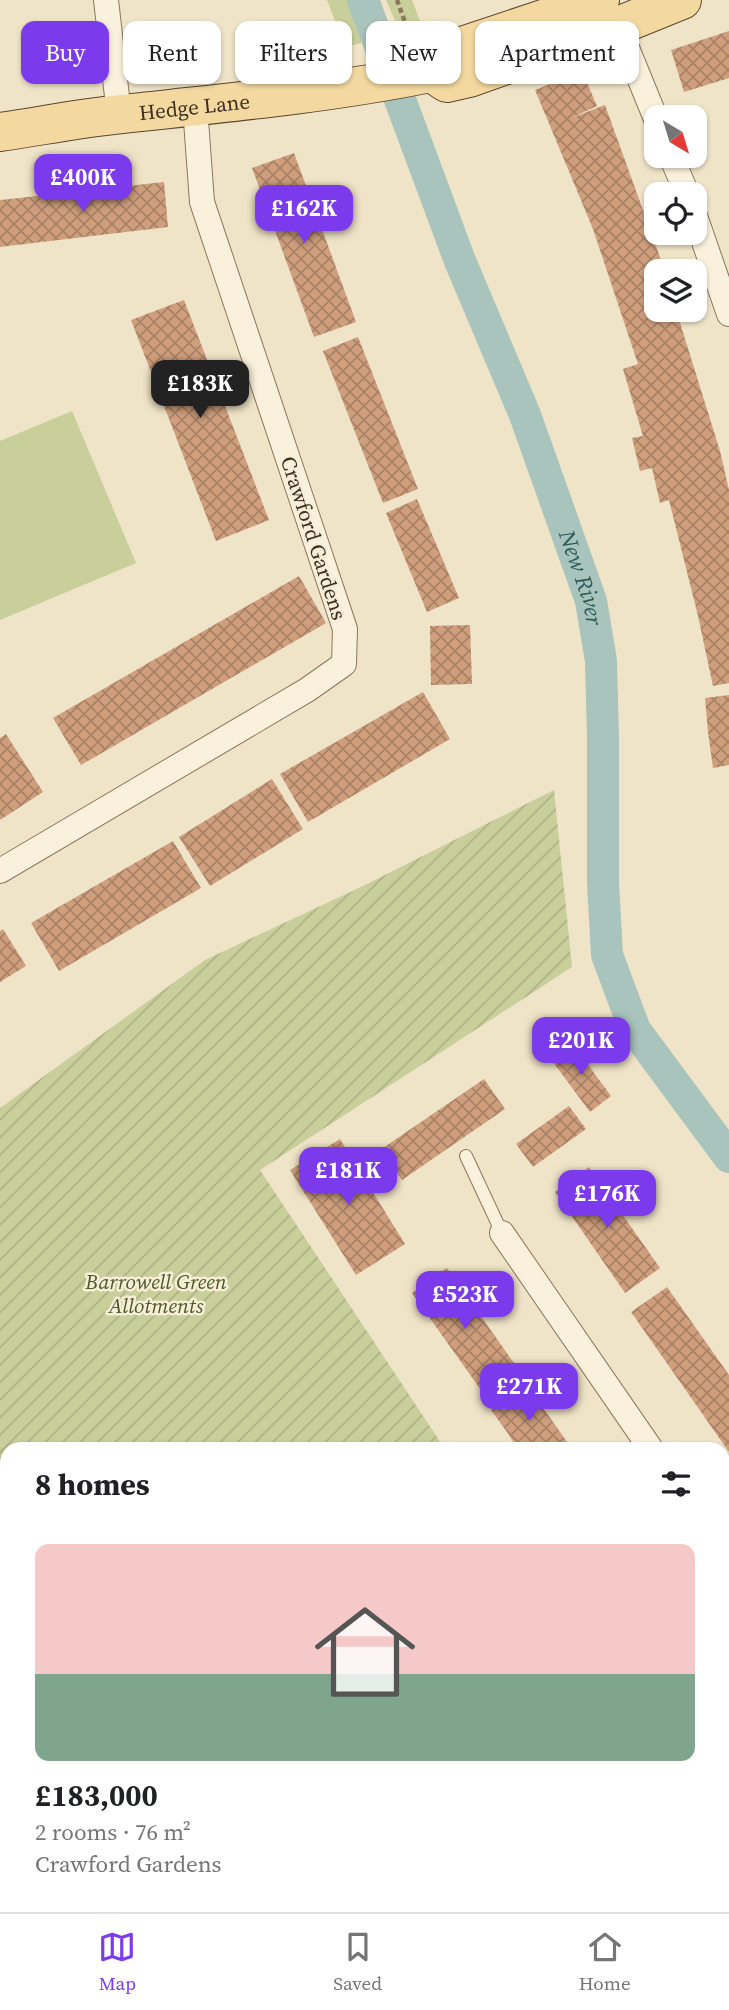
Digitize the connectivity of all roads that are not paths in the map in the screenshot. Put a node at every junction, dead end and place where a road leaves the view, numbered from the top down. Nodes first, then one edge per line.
1 (106, 0) edge
2 (682, 0) edge
3 (609, 13) edge
4 (650, 105) edge
5 (195, 107) junction
6 (119, 114) junction
7 (0, 132) edge
8 (705, 245) edge
9 (729, 314) edge
10 (0, 872) edge
11 (466, 1156) dead end
12 (502, 1233) joint
13 (646, 1442) edge

1 - 6 street
2 - 3 main road, Hedge Lane
3 - 4 street
3 - 5 main road, Hedge Lane
5 - 6 main road, Hedge Lane
5 - 10 street, Crawford Gardens
6 - 7 main road, Hedge Lane
8 - 9 street
11 - 12 lane
12 - 13 street

